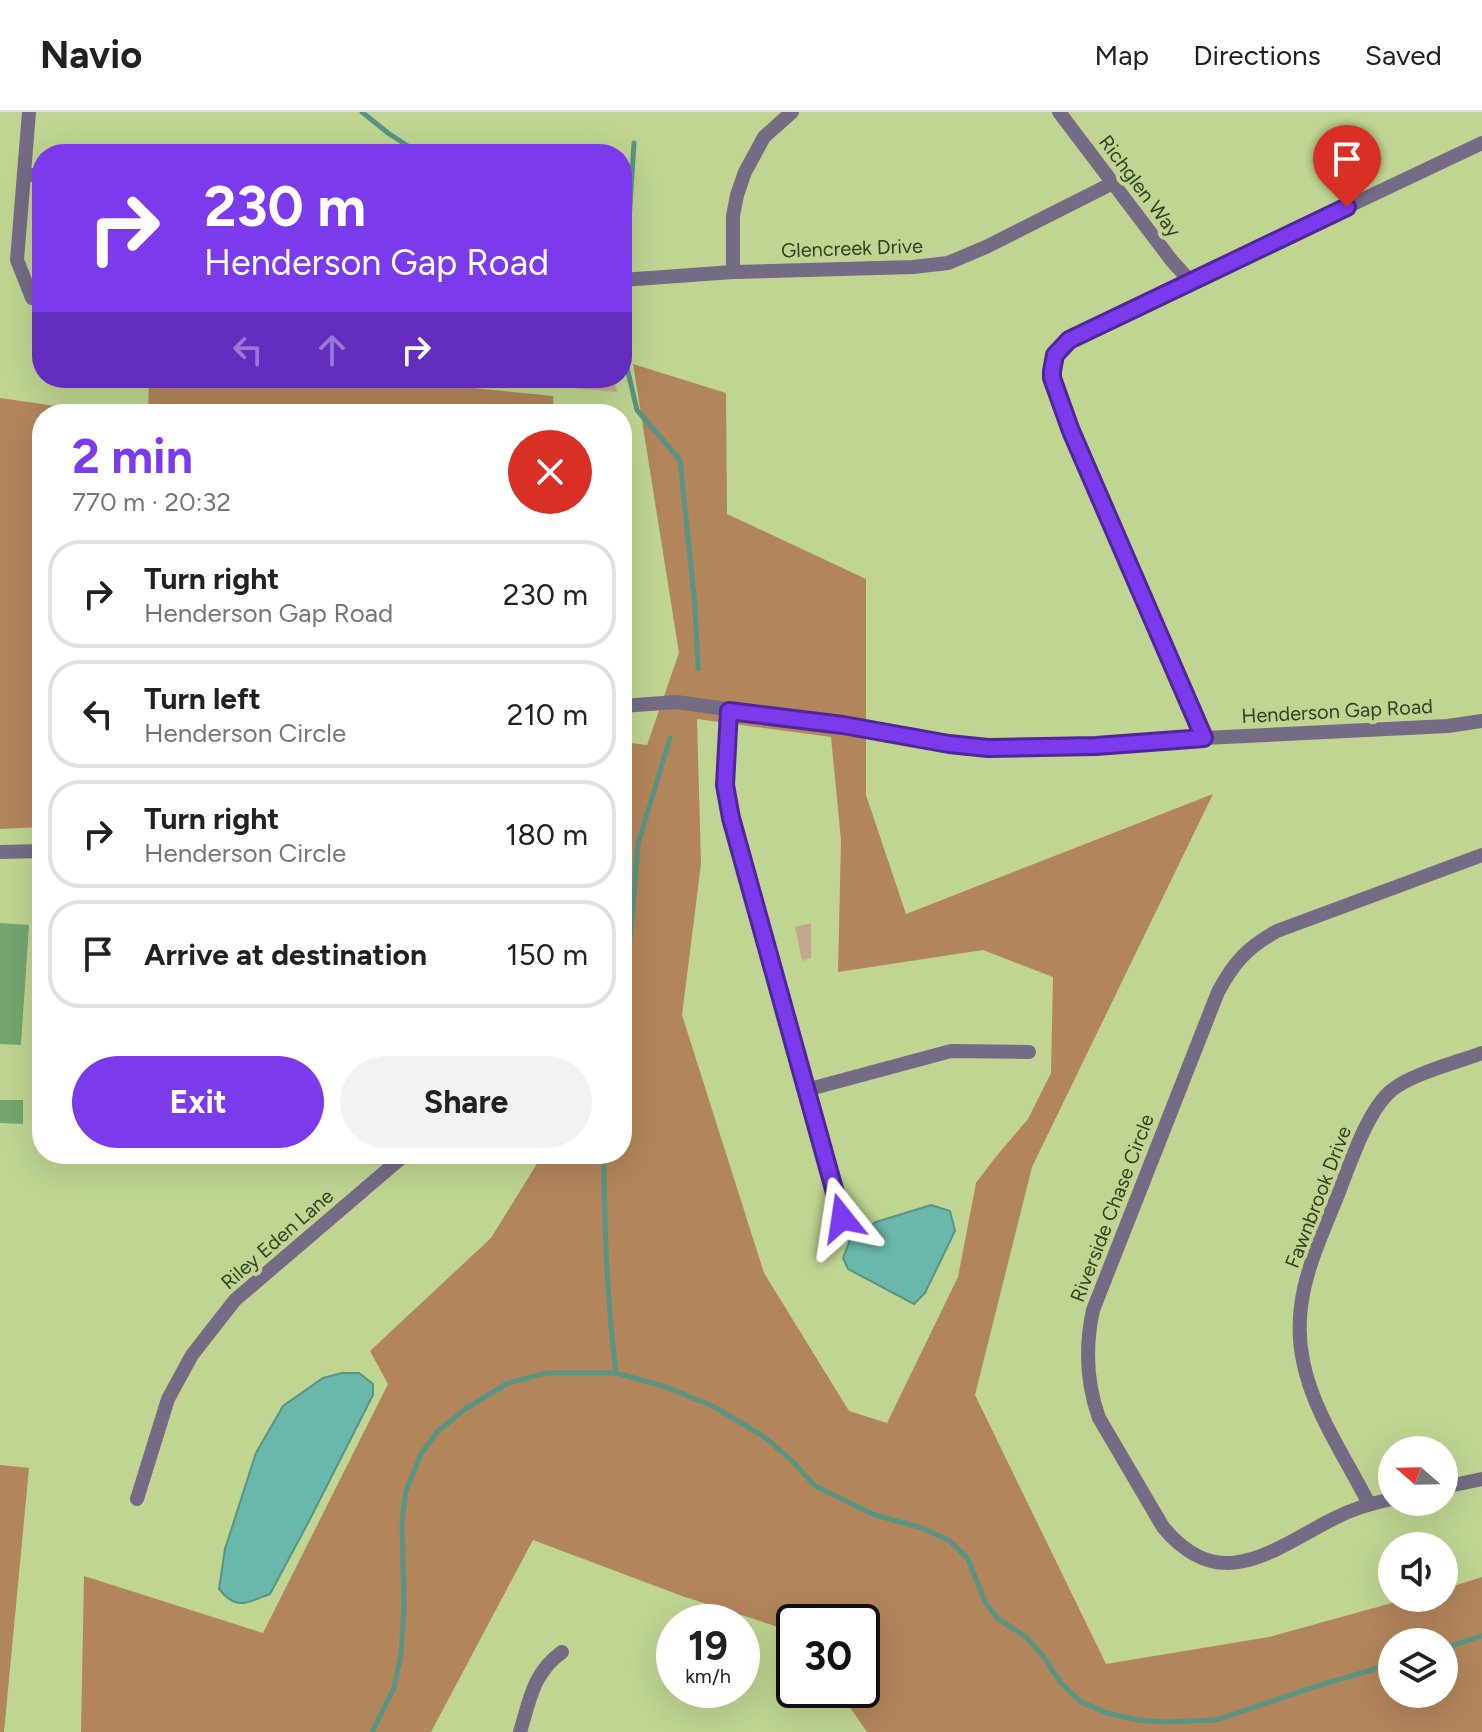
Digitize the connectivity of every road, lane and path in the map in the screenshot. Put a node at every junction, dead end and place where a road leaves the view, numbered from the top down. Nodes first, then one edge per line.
1 (29, 112) edge
2 (792, 112) edge
3 (1059, 112) edge
4 (1482, 143) edge
5 (24, 175) junction
6 (32, 175) edge
7 (1113, 183) junction
8 (733, 272) junction
9 (632, 279) edge
10 (1191, 282) junction
11 (32, 298) dead end
12 (632, 705) edge
13 (729, 711) junction
14 (1482, 721) edge
15 (1204, 738) junction
16 (32, 851) edge
17 (0, 852) edge
18 (1482, 855) edge
19 (1029, 1052) dead end
20 (1482, 1053) edge
21 (806, 1090) junction
22 (394, 1164) edge
23 (842, 1218) dead end
24 (1482, 1479) edge
25 (1458, 1484) edge
26 (137, 1499) dead end
27 (1378, 1502) edge
28 (1369, 1504) junction
29 (562, 1652) dead end
30 (520, 1732) edge

1 - 5 street
2 - 8 street
3 - 7 street, Richglen Way
4 - 10 street
5 - 6 street
5 - 11 street
7 - 8 street, Glencreek Drive
7 - 10 street, Richglen Way
8 - 9 street, Glencreek Drive
10 - 15 street
12 - 13 street, Henderson Gap Road
13 - 15 street, Henderson Gap Road
13 - 21 street
14 - 15 street, Henderson Gap Road
16 - 17 street
18 - 28 street, Riverside Chase Circle
19 - 21 street
20 - 28 street, Fawnbrook Drive
21 - 23 street
22 - 26 street, Riley Eden Lane
24 - 25 street
27 - 28 street, Riverside Chase Circle
29 - 30 street

